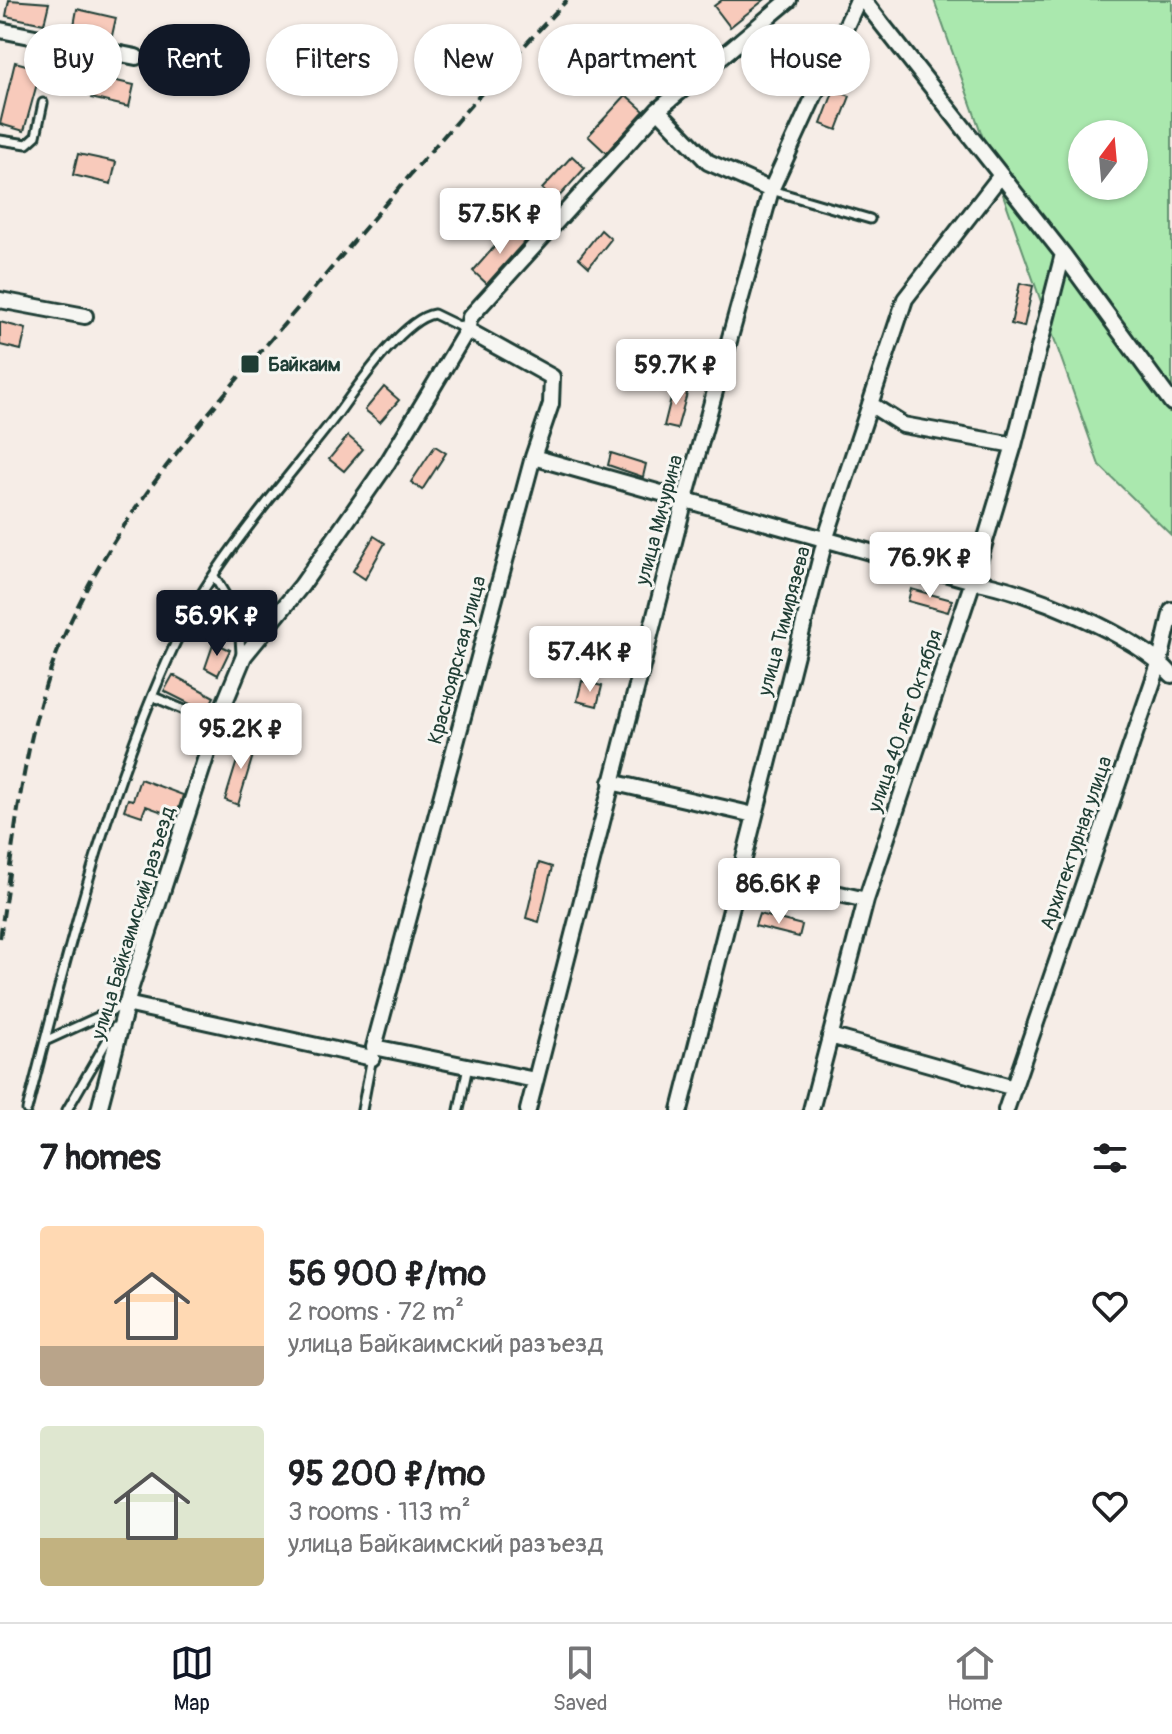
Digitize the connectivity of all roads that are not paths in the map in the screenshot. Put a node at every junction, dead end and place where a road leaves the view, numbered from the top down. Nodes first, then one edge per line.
1 (789, 0) edge
2 (860, 0) edge
3 (0, 30) edge
4 (136, 57) dead end
5 (43, 103) dead end
6 (658, 110) junction
7 (0, 140) edge
8 (1001, 175) junction
9 (771, 190) junction
10 (870, 219) dead end
11 (1063, 254) junction
12 (0, 300) edge
13 (85, 316) dead end
14 (467, 330) junction
15 (1172, 403) edge
16 (870, 404) junction
17 (1014, 445) junction
18 (533, 457) junction
19 (685, 499) junction
20 (825, 540) junction
21 (214, 576) junction
22 (973, 581) junction
23 (1172, 610) edge
24 (1166, 659) edge
25 (241, 665) junction
26 (1172, 675) edge
27 (154, 697) junction
28 (217, 724) junction
29 (611, 782) junction
30 (754, 815) junction
31 (740, 871) junction
32 (866, 900) junction
33 (126, 1004) junction
34 (830, 1036) junction
35 (45, 1041) junction
36 (373, 1052) junction
37 (467, 1071) dead end
38 (535, 1080) junction
39 (1014, 1088) junction
40 (27, 1110) edge
41 (67, 1110) edge
42 (99, 1110) edge
43 (362, 1110) edge
44 (459, 1110) edge
45 (528, 1110) edge
46 (680, 1110) edge
47 (811, 1110) edge
48 (1006, 1110) edge

1 - 6 street, улица Байкаимский разъезд
2 - 8 street
2 - 9 street, улица Мичурина
3 - 4 street
5 - 7 lane
6 - 9 street
6 - 14 street, улица Байкаимский разъезд
8 - 11 street
8 - 16 street, улица Тимирязева
9 - 10 lane
9 - 19 street, улица Мичурина
11 - 15 street
11 - 17 street, улица 40 лет Октября
12 - 13 street
14 - 18 street, Красноярская улица
14 - 21 lane
14 - 25 street, улица Байкаимский разъезд
16 - 17 street
16 - 20 street, улица Тимирязева
17 - 22 street, улица 40 лет Октября
18 - 19 street
18 - 36 street, Красноярская улица
19 - 20 street
19 - 29 street, улица Мичурина
20 - 22 street
20 - 30 street, улица Тимирязева
21 - 25 lane
21 - 27 lane
22 - 24 street
22 - 32 street, улица 40 лет Октября
23 - 24 street, Архитектурная улица
24 - 26 street
24 - 39 street, Архитектурная улица
25 - 28 street, улица Байкаимский разъезд
27 - 28 lane
27 - 35 lane
28 - 33 street, улица Байкаимский разъезд
29 - 30 street
29 - 38 street, улица Мичурина
30 - 31 street, улица Тимирязева
31 - 32 street
31 - 46 street, улица Тимирязева
32 - 34 street, улица 40 лет Октября
33 - 35 lane
33 - 36 street
33 - 41 lane
33 - 42 street, улица Байкаимский разъезд
34 - 39 street
34 - 47 street, улица 40 лет Октября
35 - 40 lane
36 - 38 street
36 - 43 lane
37 - 44 lane
38 - 45 street, улица Мичурина
39 - 48 street, Архитектурная улица

